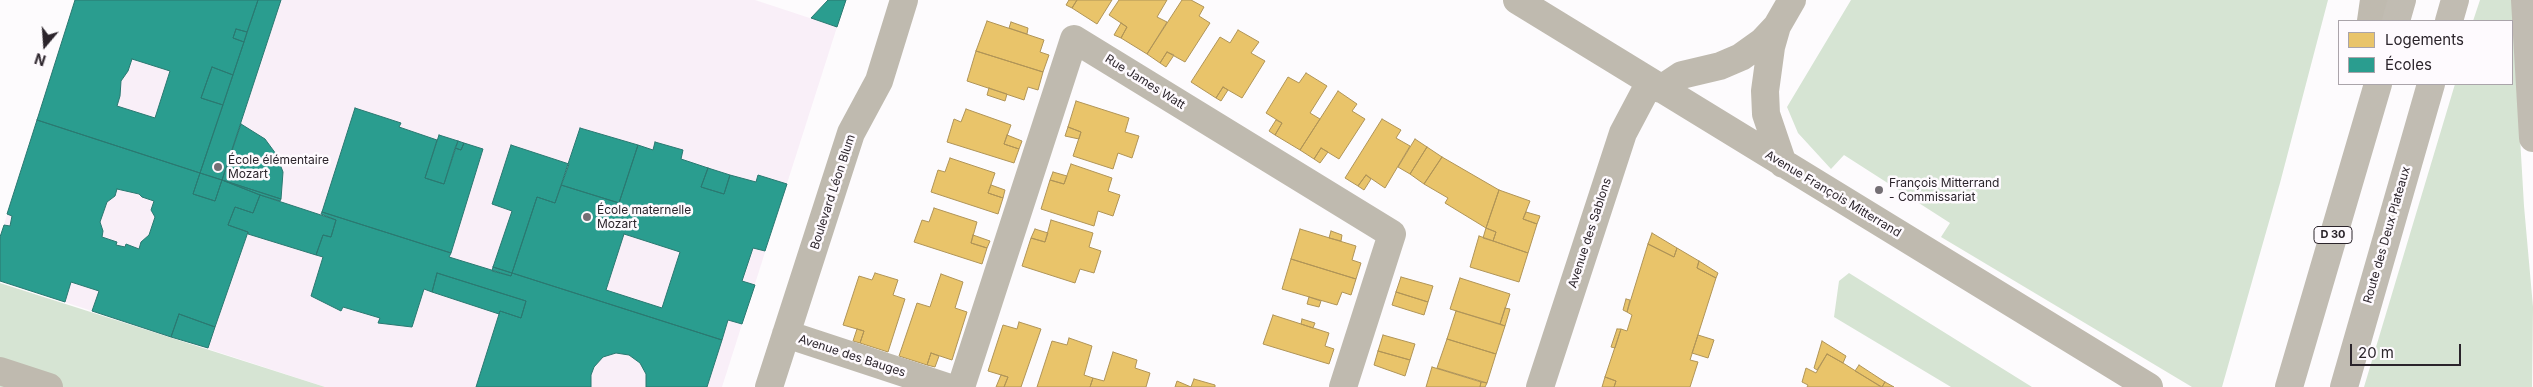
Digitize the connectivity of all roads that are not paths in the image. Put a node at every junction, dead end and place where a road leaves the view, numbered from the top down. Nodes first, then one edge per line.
1 (904, 0) edge
2 (1517, 0) edge
3 (1792, 0) edge
4 (2374, 0) edge
5 (2402, 0) edge
6 (2455, 0) edge
7 (2525, 0) edge
8 (2371, 20) edge
9 (2396, 20) edge
10 (2449, 20) edge
11 (1777, 26) junction
12 (1655, 85) junction
13 (2431, 85) edge
14 (2376, 87) edge
15 (2533, 138) edge
16 (1783, 164) junction
17 (786, 334) junction
18 (0, 372) edge
19 (49, 387) edge
20 (769, 387) edge
21 (947, 387) edge
22 (961, 387) edge
23 (1343, 387) edge
24 (1540, 387) edge
25 (2149, 387) edge
26 (2289, 387) edge
27 (2344, 387) edge

1 - 17 street, Boulevard Léon Blum
2 - 12 street, Avenue François Mitterrand
3 - 11 street
4 - 8 street
5 - 9 main road
6 - 10 main road
7 - 15 main road
11 - 12 street
11 - 16 street
12 - 16 street, Avenue François Mitterrand
12 - 24 street, Avenue des Sablons
13 - 27 main road, Route des Deux Plateaux
14 - 26 main road, D 30
16 - 25 street, Avenue François Mitterrand
17 - 20 street, Boulevard Léon Blum
17 - 21 street, Avenue des Bauges
18 - 19 street
22 - 23 street, Rue James Watt

